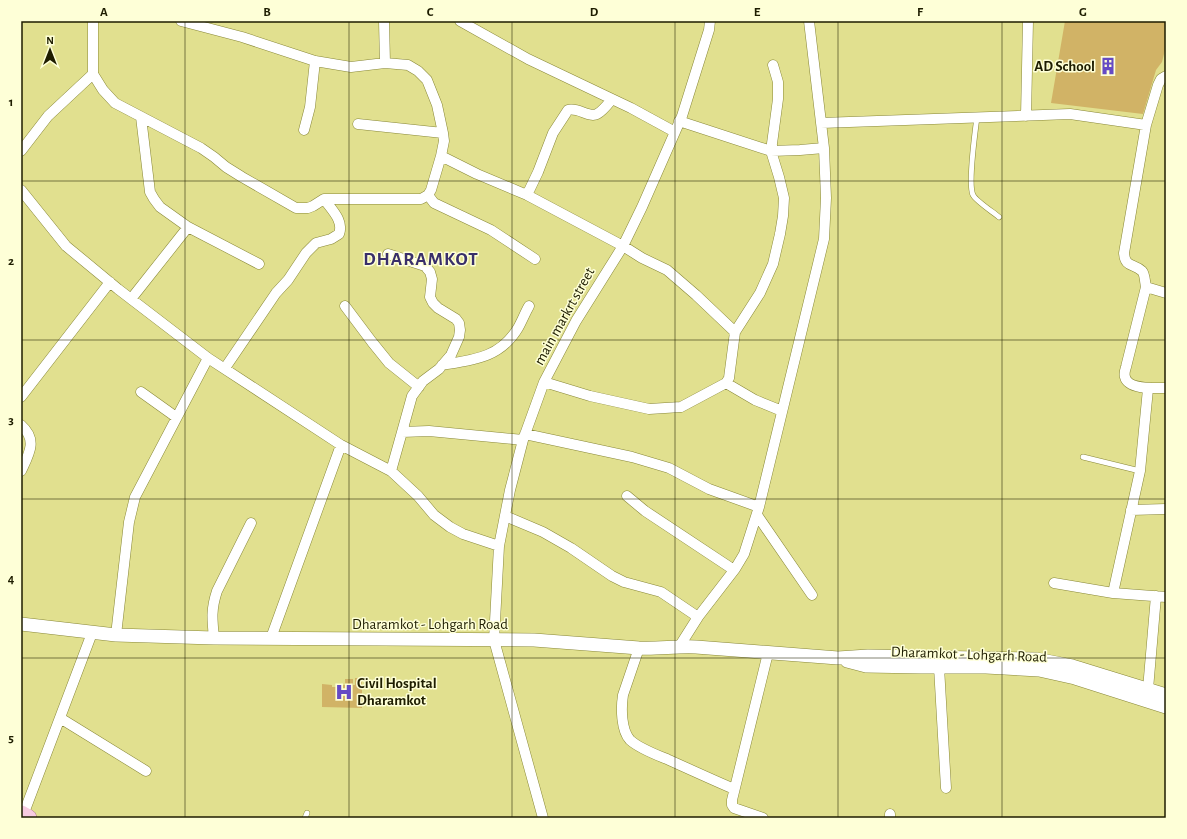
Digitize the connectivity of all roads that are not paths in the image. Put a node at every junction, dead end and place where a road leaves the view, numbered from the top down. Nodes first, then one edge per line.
1 (94, 21) edge
2 (181, 21) edge
3 (384, 21) edge
4 (460, 21) edge
5 (710, 21) edge
6 (809, 21) edge
7 (1028, 21) edge
8 (200, 24) edge
9 (315, 61) junction
10 (385, 63) junction
11 (773, 65) dead end
12 (93, 74) junction
13 (1166, 76) edge
14 (612, 99) junction
15 (1026, 116) junction
16 (141, 117) junction
17 (977, 117) junction
18 (679, 121) junction
19 (821, 123) junction
20 (358, 124) dead end
21 (1146, 124) junction
22 (304, 130) dead end
23 (675, 132) junction
24 (443, 133) junction
25 (824, 148) junction
26 (21, 151) edge
27 (771, 151) junction
28 (441, 156) junction
29 (21, 190) edge
30 (428, 195) junction
31 (526, 195) junction
32 (324, 199) junction
33 (999, 217) dead end
34 (188, 227) junction
35 (623, 246) junction
36 (388, 254) dead end
37 (535, 259) dead end
38 (260, 264) dead end
39 (110, 282) junction
40 (1146, 287) junction
41 (1166, 293) edge
42 (131, 299) junction
43 (345, 306) dead end
44 (529, 306) dead end
45 (735, 332) junction
46 (208, 358) junction
47 (442, 365) junction
48 (225, 368) junction
49 (544, 382) junction
50 (726, 383) junction
51 (419, 387) junction
52 (1166, 388) edge
53 (1148, 389) junction
54 (141, 392) dead end
55 (21, 396) edge
56 (782, 411) junction
57 (176, 417) junction
58 (21, 425) edge
59 (402, 432) junction
60 (524, 437) junction
61 (341, 445) junction
62 (1082, 457) dead end
63 (21, 471) edge
64 (390, 471) junction
65 (1140, 471) junction
66 (627, 496) dead end
67 (1166, 509) edge
68 (1131, 510) junction
69 (758, 511) junction
70 (505, 516) junction
71 (250, 523) dead end
72 (499, 546) junction
73 (734, 570) junction
74 (1054, 583) dead end
75 (1113, 593) junction
76 (812, 594) dead end
77 (1161, 596) edge
78 (698, 617) junction
79 (21, 624) edge
80 (92, 633) junction
81 (116, 635) junction
82 (214, 638) junction
83 (271, 638) junction
84 (494, 640) junction
85 (679, 646) junction
86 (640, 648) junction
87 (768, 653) junction
88 (838, 658) junction
89 (939, 668) junction
90 (1148, 689) junction
91 (1166, 696) edge
92 (1166, 707) edge
93 (60, 718) junction
94 (146, 771) dead end
95 (946, 788) dead end
96 (734, 789) junction
97 (24, 816) edge
98 (543, 818) edge
99 (763, 818) edge

1 - 12 street
2 - 8 street
3 - 10 street
4 - 14 street
5 - 18 street, main markrt street
6 - 19 street
7 - 15 street
8 - 9 street
9 - 10 street
9 - 22 street
10 - 24 street
11 - 27 street
12 - 16 street
12 - 26 street
13 - 21 street
14 - 23 street
14 - 31 street
15 - 17 street
15 - 21 street
16 - 32 street
16 - 34 street
17 - 19 street
17 - 33 lane
18 - 23 street, main markrt street
18 - 27 street
19 - 25 street
20 - 24 street
21 - 40 street
23 - 35 street, main markrt street
24 - 28 street
25 - 27 street
25 - 56 street
27 - 45 street
28 - 30 street
28 - 31 street
29 - 39 street
30 - 32 street
30 - 37 street
31 - 35 street
32 - 48 street
34 - 38 street
34 - 42 street
35 - 45 street
35 - 49 street, main markrt street
36 - 47 street
39 - 42 street
39 - 55 street
40 - 41 street
40 - 53 street
42 - 46 street
43 - 51 street
44 - 47 street
45 - 50 street
46 - 48 street
46 - 57 street
47 - 51 street
48 - 61 street
49 - 50 street
49 - 60 street, main markrt street
50 - 56 street
51 - 59 street
52 - 53 street
53 - 65 street
54 - 57 street
56 - 69 street
57 - 81 street
58 - 63 street
59 - 60 street
59 - 64 street
60 - 69 street
60 - 70 street, main markrt street
61 - 64 street
61 - 83 street
62 - 65 lane
64 - 72 street
65 - 68 street
66 - 73 street
67 - 68 street
68 - 75 street
69 - 73 street
69 - 76 street
70 - 72 street, main markrt street
70 - 78 street
71 - 82 street
72 - 84 street, main markrt street
73 - 78 street
74 - 75 street
75 - 77 street
77 - 90 street
78 - 85 street
79 - 80 street, Dharamkot - Lohgarh Road
80 - 81 street, Dharamkot - Lohgarh Road
80 - 93 street
81 - 82 street, Dharamkot - Lohgarh Road
82 - 83 street, Dharamkot - Lohgarh Road
83 - 84 street, Dharamkot - Lohgarh Road
84 - 86 street, Dharamkot - Lohgarh Road
84 - 98 street, main markrt street
85 - 86 street, Dharamkot - Lohgarh Road
85 - 87 street, Dharamkot - Lohgarh Road
86 - 96 street
87 - 88 street, Dharamkot - Lohgarh Road
87 - 96 street
88 - 89 street, Dharamkot - Lohgarh Road
88 - 90 street, Dharamkot - Lohgarh Road
89 - 92 street, Dharamkot - Lohgarh Road
89 - 95 street
90 - 91 street, Dharamkot - Lohgarh Road
93 - 94 street
93 - 97 street
96 - 99 street

